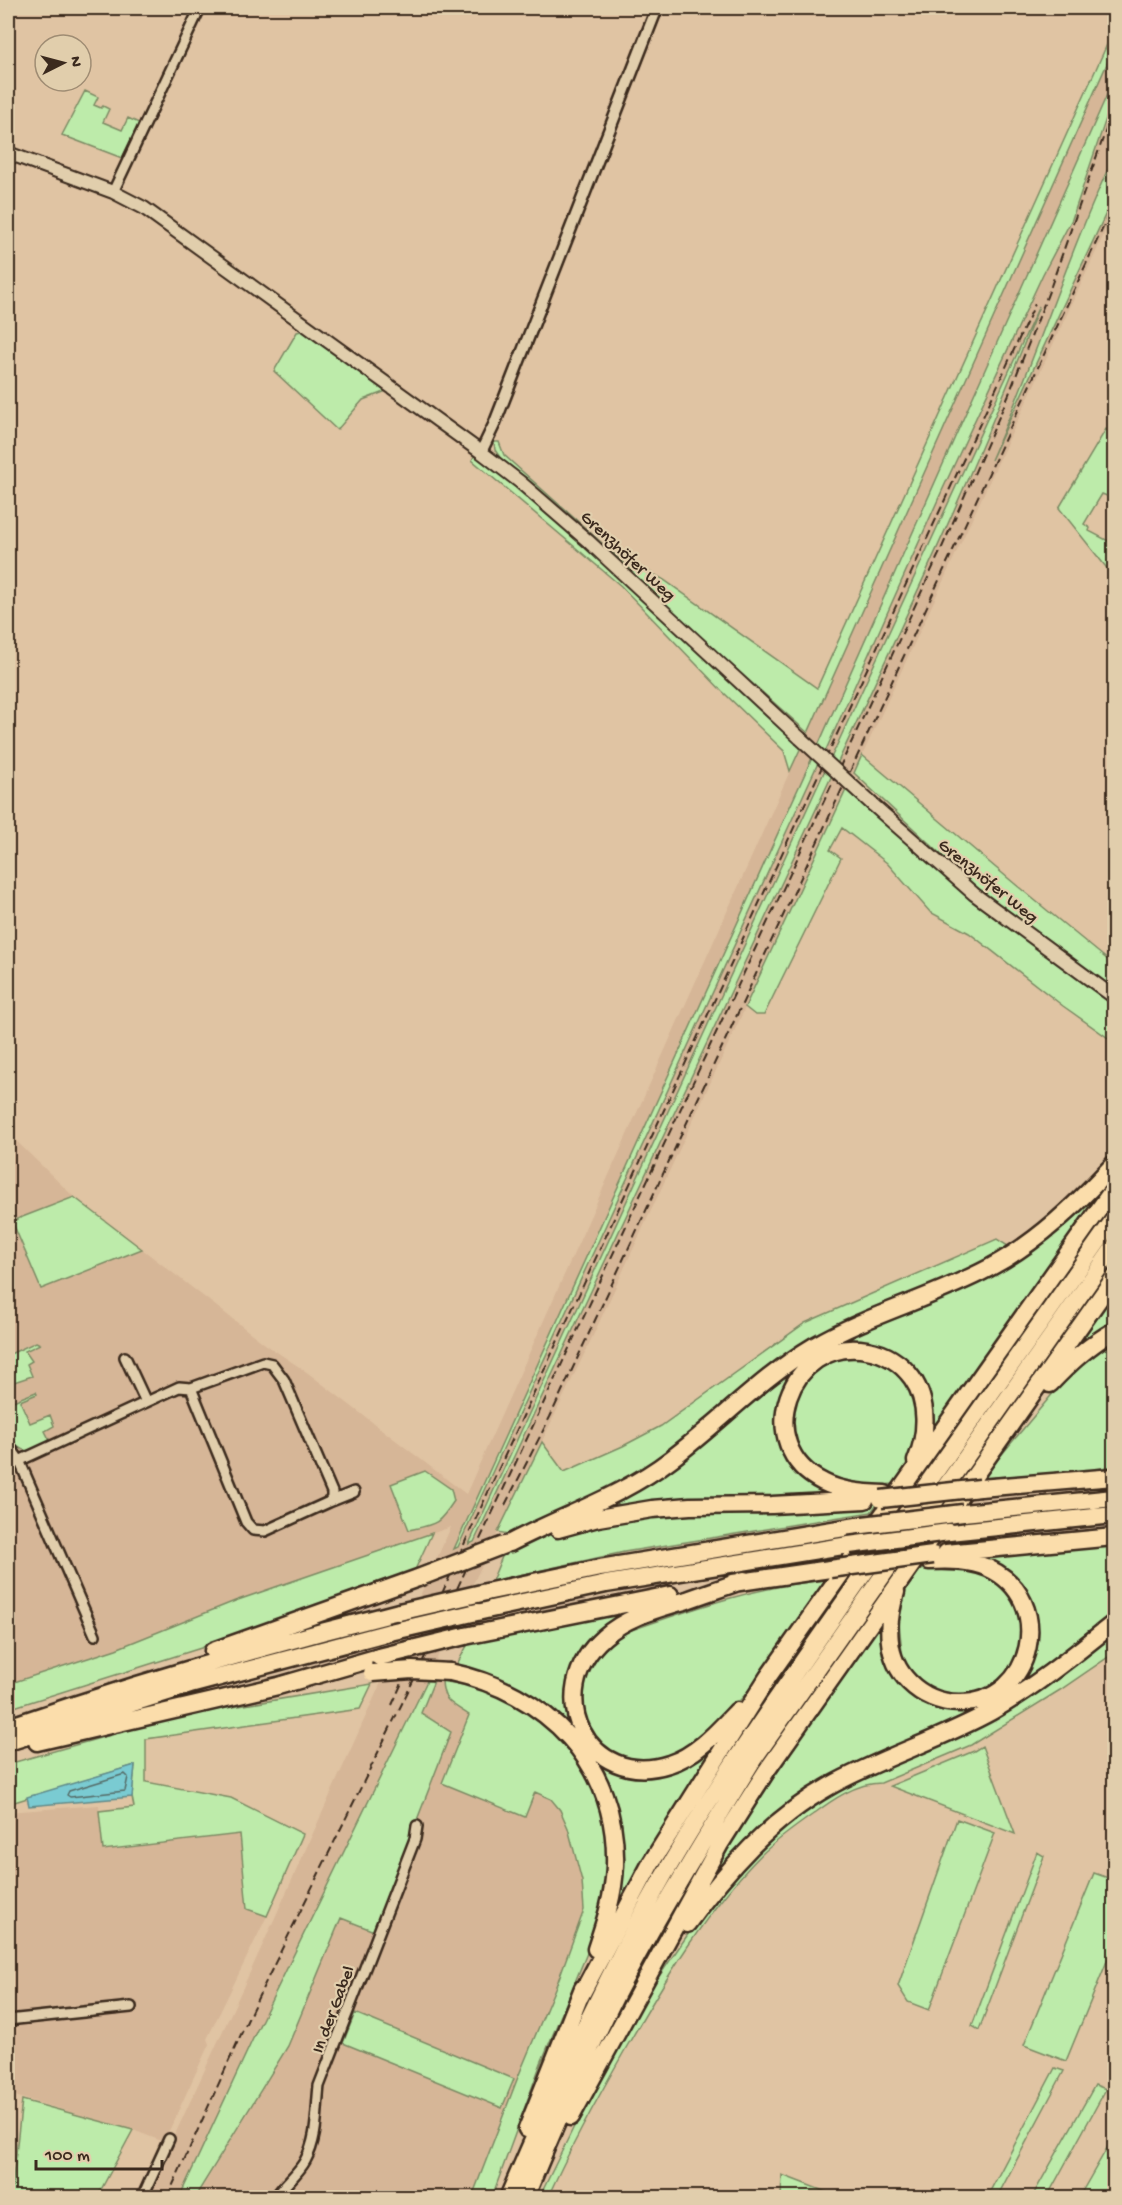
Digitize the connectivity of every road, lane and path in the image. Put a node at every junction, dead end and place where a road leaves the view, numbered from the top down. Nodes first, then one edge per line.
1 (200, 8) edge
2 (657, 8) edge
3 (8, 153) edge
4 (113, 192) junction
5 (481, 452) junction
6 (1114, 997) edge
7 (1114, 1164) edge
8 (1114, 1188) edge
9 (1114, 1219) edge
10 (1114, 1247) edge
11 (1114, 1278) edge
12 (1114, 1331) edge
13 (125, 1357) dead end
14 (191, 1388) junction
15 (146, 1402) junction
16 (1007, 1430) junction
17 (8, 1444) edge
18 (19, 1460) junction
19 (8, 1466) edge
20 (1109, 1476) edge
21 (354, 1492) dead end
22 (905, 1492) junction
23 (883, 1497) junction
24 (1114, 1498) edge
25 (328, 1502) junction
26 (1114, 1515) edge
27 (1114, 1537) edge
28 (507, 1544) junction
29 (931, 1558) junction
30 (906, 1567) junction
31 (744, 1581) junction
32 (1114, 1623) edge
33 (95, 1635) dead end
34 (768, 1677) junction
35 (144, 1682) junction
36 (278, 1686) junction
37 (8, 1727) edge
38 (8, 1742) edge
39 (8, 1747) edge
40 (417, 1826) dead end
41 (648, 1979) junction
42 (580, 1997) junction
43 (131, 2007) dead end
44 (8, 2020) edge
45 (170, 2139) dead end
46 (539, 2164) junction
47 (142, 2198) edge
48 (275, 2198) edge
49 (508, 2198) edge
50 (525, 2198) edge

1 - 4 street
2 - 5 street
3 - 4 main road, Grenzhöfer Weg
4 - 5 main road, Grenzhöfer Weg
5 - 6 main road, Grenzhöfer Weg, bridge
7 - 28 highway
8 - 22 highway
9 - 49 highway
10 - 46 highway
11 - 16 highway
12 - 16 highway
13 - 15 street
14 - 15 street
14 - 25 street
14 - 25 street
15 - 18 street
16 - 30 highway
17 - 18 street
18 - 19 street
18 - 33 street
20 - 22 highway, bridge
21 - 25 street
22 - 23 highway, bridge
22 - 23 highway
22 - 34 highway
23 - 28 highway
24 - 35 highway, bridge
26 - 38 highway, bridge
27 - 29 highway
28 - 35 highway, bridge
29 - 30 highway, bridge
29 - 30 highway
30 - 31 highway, bridge
30 - 41 highway
31 - 34 highway
31 - 36 highway, bridge
32 - 41 highway
34 - 42 highway
35 - 37 highway
36 - 39 highway
36 - 42 highway, bridge
40 - 48 street, In der Gabel
41 - 46 highway
42 - 49 highway
43 - 44 street
45 - 47 street
46 - 50 highway

